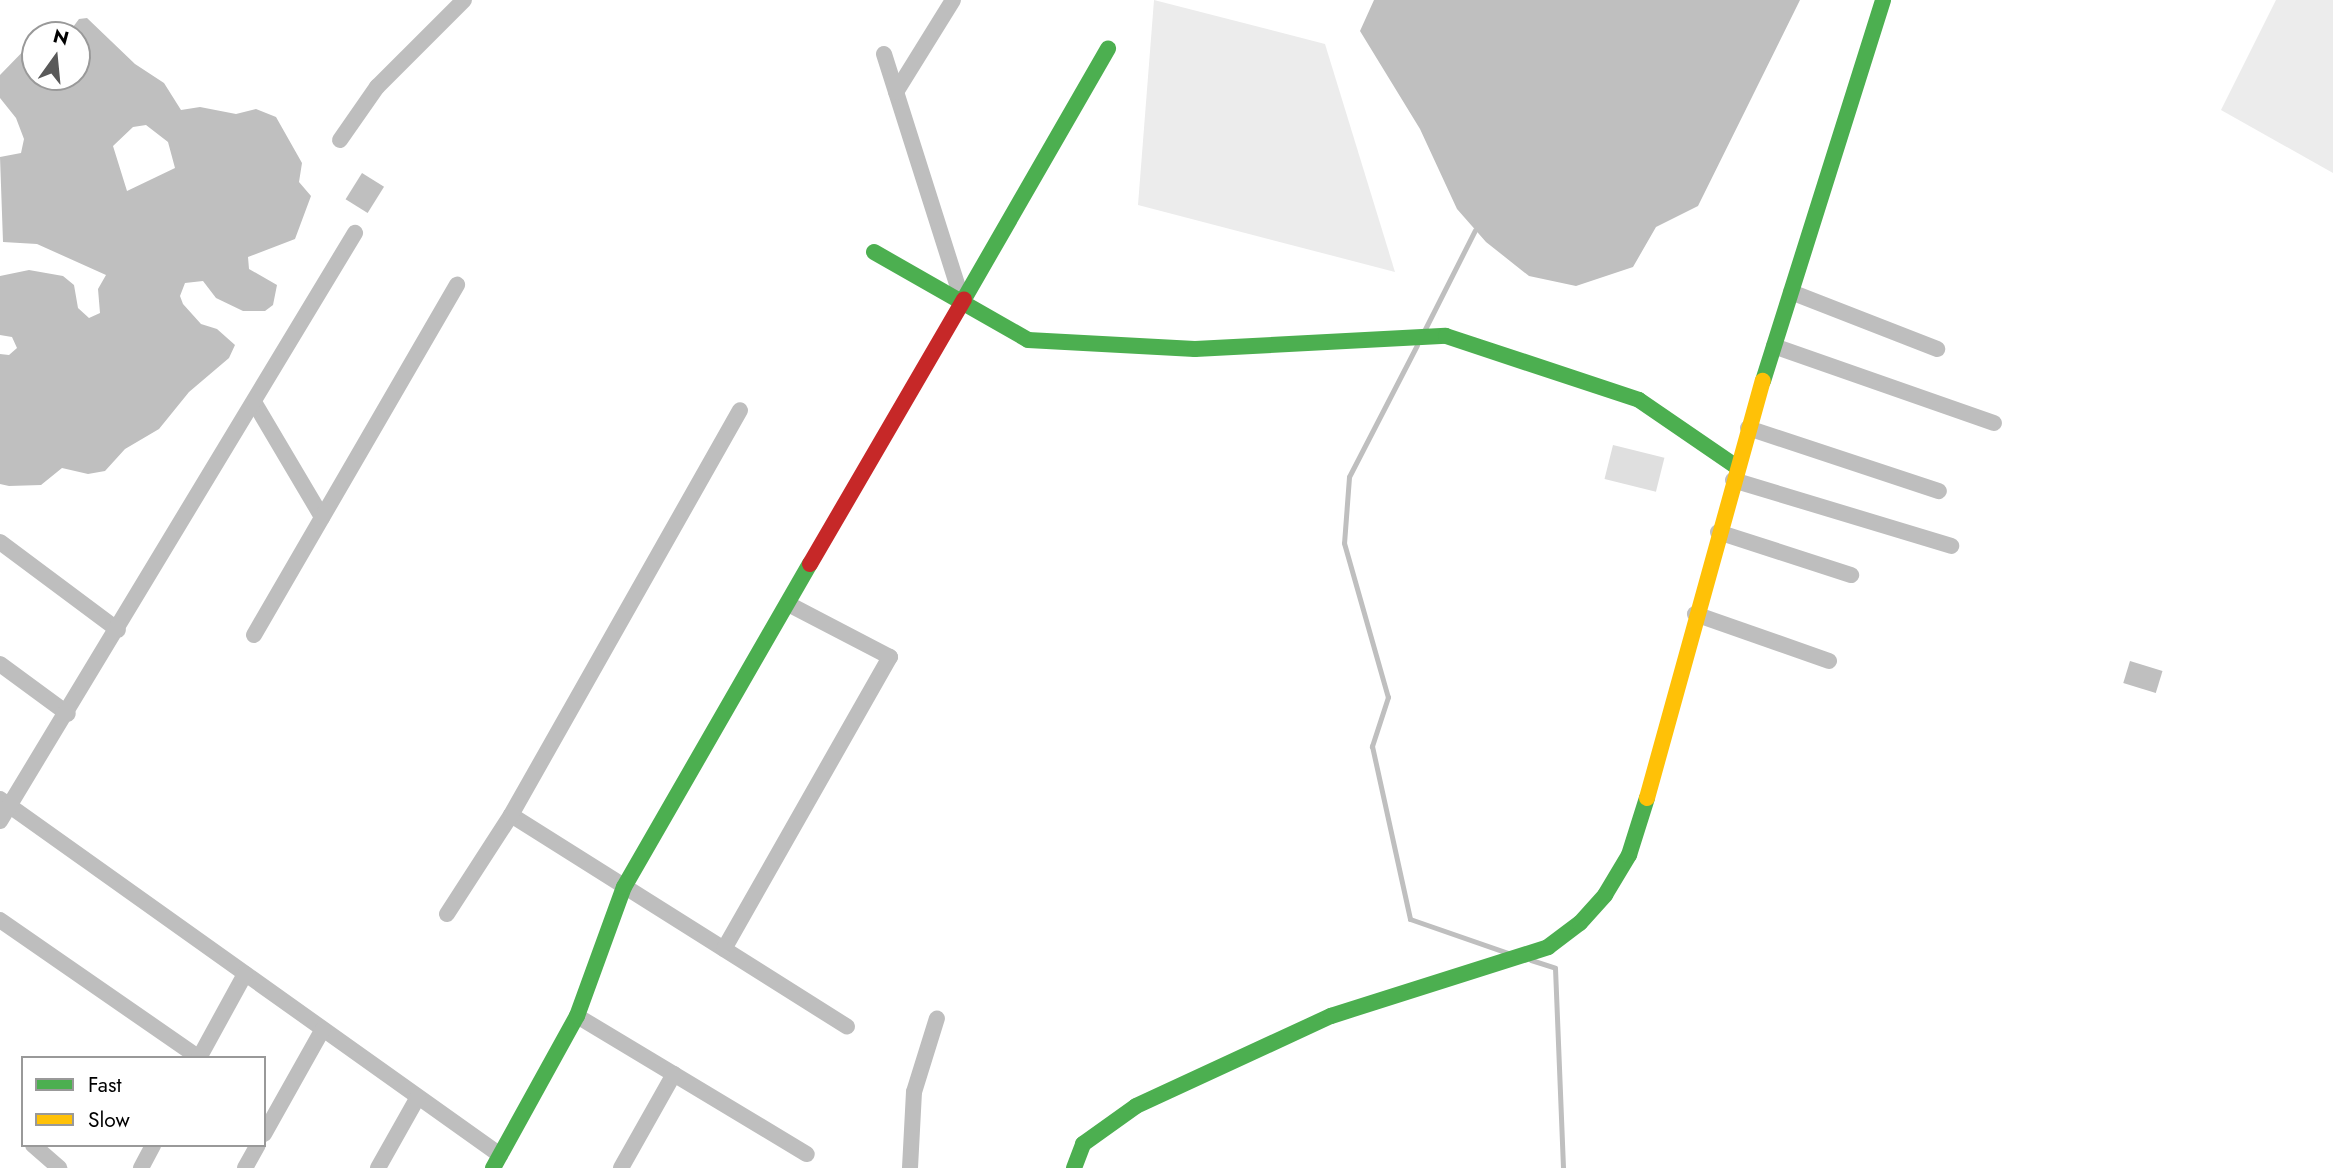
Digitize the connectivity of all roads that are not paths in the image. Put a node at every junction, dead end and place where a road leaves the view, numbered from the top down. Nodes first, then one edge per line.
1 (464, 0) edge
2 (953, 0) edge
3 (1883, 0) edge
4 (1108, 49) dead end
5 (884, 54) dead end
6 (896, 92) junction
7 (340, 140) dead end
8 (355, 233) dead end
9 (874, 252) dead end
10 (457, 285) dead end
11 (1791, 292) junction
12 (963, 303) junction
13 (1773, 346) junction
14 (1937, 349) dead end
15 (254, 402) junction
16 (740, 410) dead end
17 (1994, 423) dead end
18 (1748, 428) junction
19 (1735, 473) junction
20 (1939, 491) dead end
21 (322, 517) junction
22 (1718, 533) junction
23 (0, 541) edge
24 (1951, 546) dead end
25 (1852, 575) dead end
26 (788, 604) junction
27 (1695, 614) junction
28 (118, 630) junction
29 (254, 635) dead end
30 (1829, 662) dead end
31 (0, 664) edge
32 (68, 714) junction
33 (6, 803) edge
34 (511, 815) junction
35 (0, 821) edge
36 (624, 887) junction
37 (447, 914) dead end
38 (0, 920) edge
39 (724, 949) junction
40 (245, 974) junction
41 (577, 1016) junction
42 (937, 1018) dead end
43 (847, 1027) dead end
44 (323, 1029) junction
45 (197, 1056) edge
46 (201, 1056) edge
47 (674, 1074) junction
48 (418, 1097) junction
49 (266, 1130) edge
50 (35, 1147) edge
51 (152, 1147) edge
52 (257, 1147) edge
53 (807, 1154) dead end
54 (497, 1161) edge
55 (59, 1168) edge
56 (141, 1168) edge
57 (245, 1168) edge
58 (378, 1168) edge
59 (621, 1168) edge
60 (910, 1168) edge
61 (1074, 1168) edge

1 - 7 street
2 - 6 street
3 - 11 street
4 - 12 street
5 - 6 street
6 - 12 street
8 - 15 street
9 - 12 street
10 - 21 street
11 - 13 street
11 - 14 street
12 - 19 street
12 - 26 street
13 - 17 street
13 - 18 street
15 - 21 street
15 - 28 street
16 - 34 street
18 - 19 street
18 - 20 street
19 - 22 street
19 - 24 street
21 - 29 street
22 - 25 street
22 - 27 street
23 - 28 street
26 - 36 street
26 - 39 street
27 - 30 street
27 - 61 street
28 - 32 street
31 - 32 street
32 - 33 street
33 - 35 street
33 - 40 street
34 - 36 street
34 - 37 street
36 - 39 street
36 - 41 street
38 - 45 street
39 - 43 street
40 - 44 street
40 - 46 street
41 - 47 street
41 - 54 street
42 - 60 street
44 - 48 street
44 - 49 street
47 - 53 street
47 - 59 street
48 - 54 street
48 - 58 street
50 - 55 street
51 - 56 street
52 - 57 street

